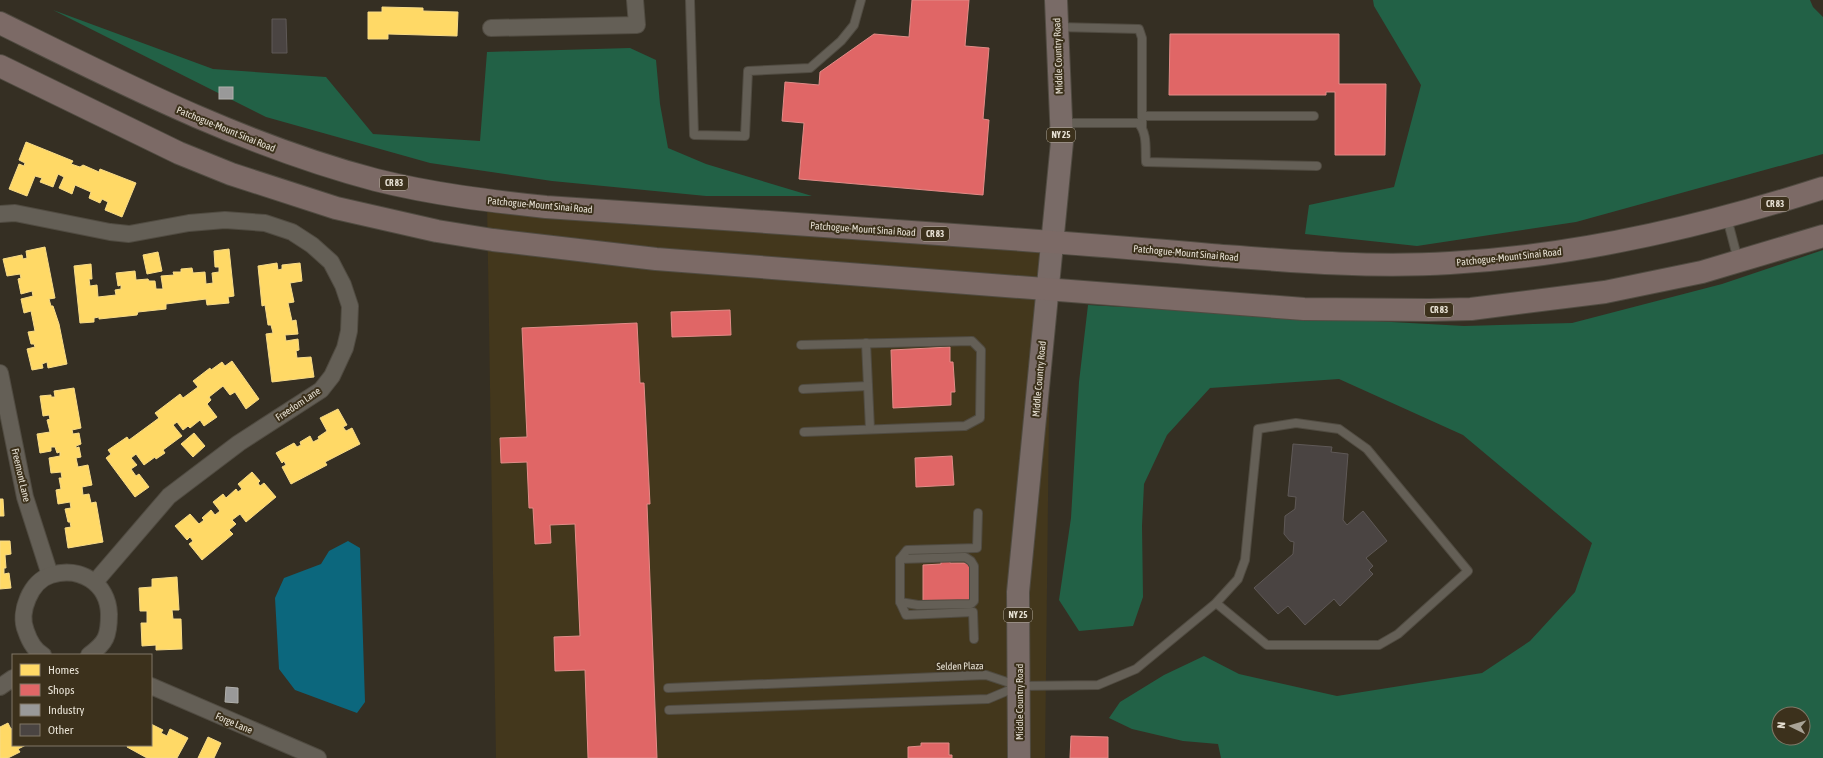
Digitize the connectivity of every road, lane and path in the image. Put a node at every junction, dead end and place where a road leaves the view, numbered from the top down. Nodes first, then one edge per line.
1 (635, 0) edge
2 (690, 0) edge
3 (860, 0) edge
4 (1056, 0) edge
5 (0, 23) edge
6 (1057, 27) junction
7 (491, 28) dead end
8 (0, 66) edge
9 (1142, 116) junction
10 (1314, 116) dead end
11 (1061, 123) junction
12 (1142, 127) junction
13 (1317, 166) dead end
14 (1823, 188) edge
15 (0, 214) edge
16 (1727, 218) junction
17 (1823, 236) edge
18 (1051, 242) junction
19 (1739, 263) junction
20 (1047, 290) junction
21 (866, 343) junction
22 (801, 344) dead end
23 (0, 374) edge
24 (868, 386) junction
25 (803, 389) dead end
26 (870, 429) junction
27 (804, 432) dead end
28 (978, 513) dead end
29 (900, 559) junction
30 (50, 575) junction
31 (95, 582) junction
32 (900, 602) junction
33 (1216, 603) junction
34 (974, 639) dead end
35 (100, 652) edge
36 (38, 654) edge
37 (12, 679) edge
38 (152, 686) edge
39 (1018, 686) junction
40 (0, 687) edge
41 (668, 688) dead end
42 (669, 710) dead end
43 (318, 758) edge
44 (1019, 758) edge

1 - 7 street
2 - 3 lane
4 - 6 main road, Middle Country Road / NY 25
5 - 18 highway, Patchogue-Mount Sinai Road / CR 83
6 - 9 lane
6 - 11 main road, Middle Country Road / NY 25
8 - 20 highway, CR 83
9 - 10 lane
9 - 12 lane
11 - 12 lane
11 - 18 main road, Middle Country Road / NY 25
12 - 13 lane
14 - 16 highway, Patchogue-Mount Sinai Road / CR 83
15 - 31 street, Freedom Lane
16 - 18 highway, Patchogue-Mount Sinai Road / CR 83
16 - 19 lane
17 - 19 highway, CR 83
18 - 20 main road, Middle Country Road / NY 25
19 - 20 highway, CR 83
20 - 39 main road, Middle Country Road / NY 25
21 - 22 lane
21 - 24 lane
21 - 26 lane
23 - 30 street, Freemont Lane
24 - 25 lane
24 - 26 lane
26 - 27 lane
28 - 29 lane
29 - 32 lane
29 - 32 lane
30 - 31 street
30 - 36 street
31 - 35 street
32 - 34 lane
33 - 33 lane
33 - 39 lane
37 - 40 street
38 - 43 street, Forge Lane
39 - 41 lane, Selden Plaza
39 - 42 lane
39 - 44 main road, Middle Country Road / NY 25

